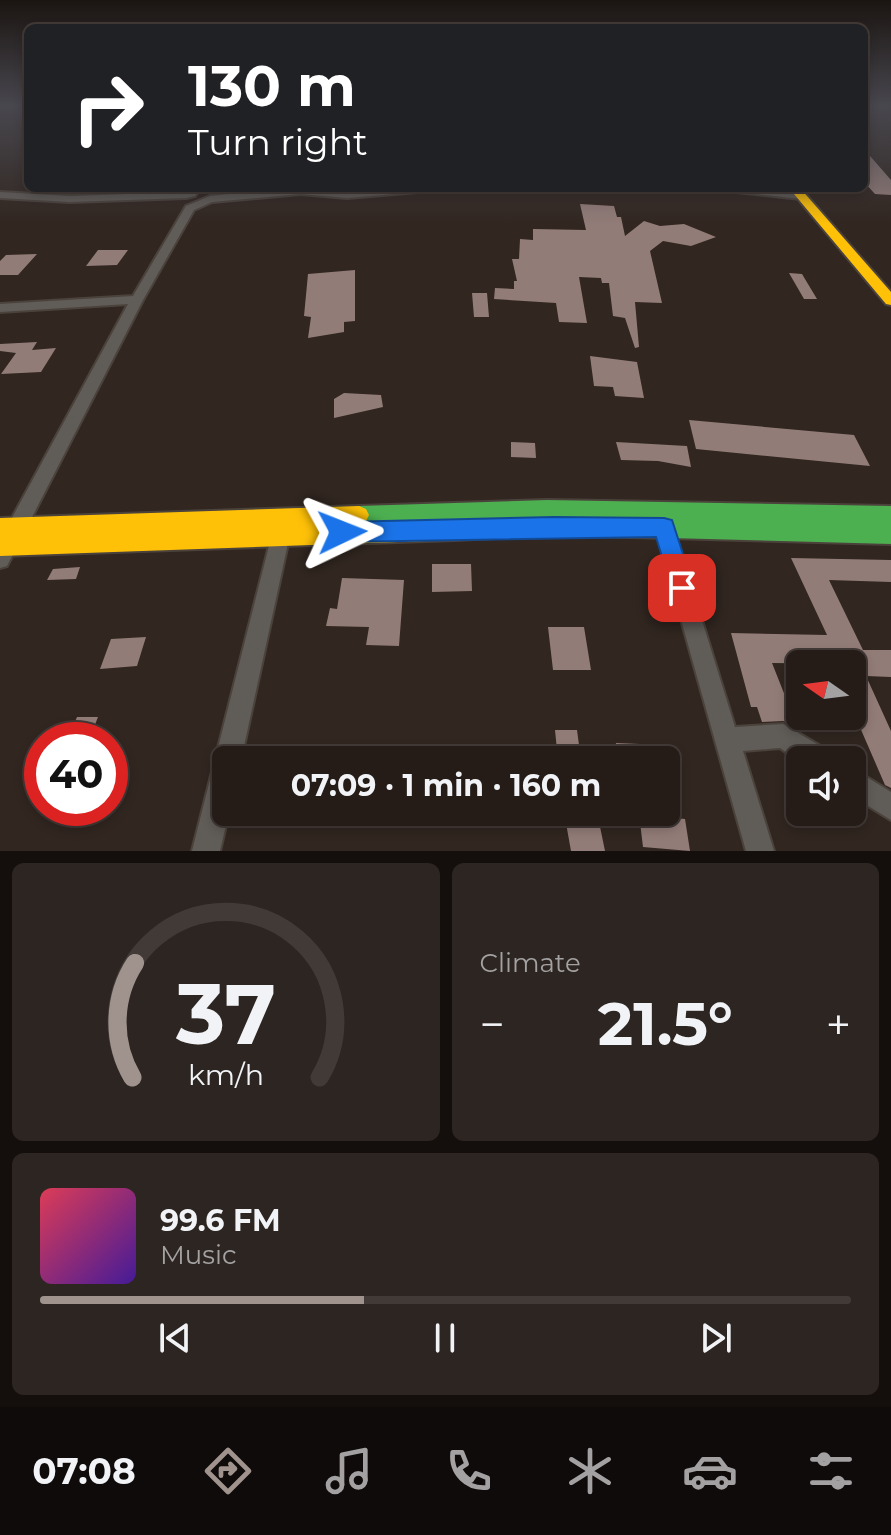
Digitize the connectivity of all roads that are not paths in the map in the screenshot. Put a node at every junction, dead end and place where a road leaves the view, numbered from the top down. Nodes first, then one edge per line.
1 (193, 192) edge
2 (272, 192) edge
3 (313, 192) edge
4 (383, 192) edge
5 (801, 192) edge
6 (801, 192) edge
7 (0, 195) edge
8 (891, 286) edge
9 (137, 300) junction
10 (891, 301) edge
11 (0, 308) edge
12 (891, 515) edge
13 (664, 527) junction
14 (281, 534) junction
15 (891, 534) edge
16 (5, 541) edge
17 (727, 740) junction
18 (231, 746) edge
19 (798, 746) edge
20 (866, 790) edge
21 (891, 807) edge
22 (212, 826) edge
23 (206, 851) edge
24 (760, 851) edge

1 - 7 street
2 - 9 street
3 - 4 street
5 - 8 street
6 - 10 street
9 - 11 street
9 - 16 street
12 - 16 street
13 - 14 street
13 - 15 street
13 - 17 street
14 - 16 street
14 - 18 street
17 - 19 street
17 - 24 street
20 - 21 street
22 - 23 street

